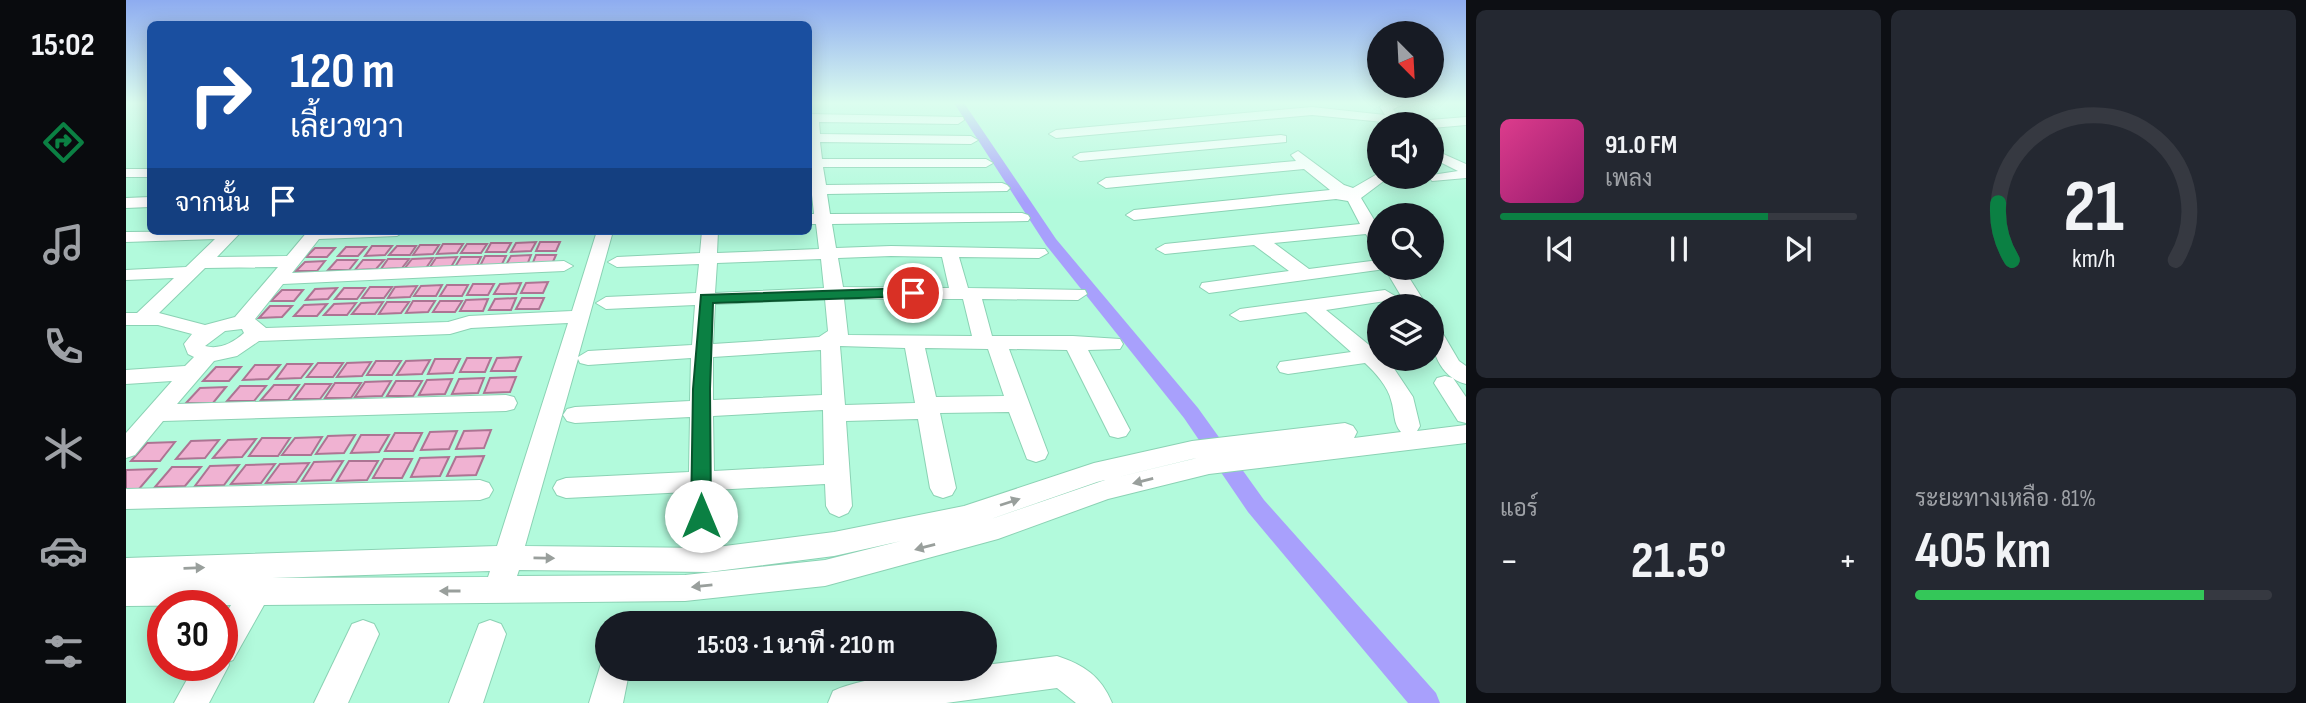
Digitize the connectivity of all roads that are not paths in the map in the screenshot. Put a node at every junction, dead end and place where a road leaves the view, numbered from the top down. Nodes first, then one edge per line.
1 (1278, 136) edge
2 (1281, 139) junction
3 (812, 140) edge
4 (909, 140) junction
5 (971, 140) dead end
6 (1466, 150) edge
7 (1444, 152) edge
8 (1080, 157) dead end
9 (1444, 159) edge
10 (915, 162) junction
11 (812, 163) edge
12 (986, 163) dead end
13 (1306, 164) junction
14 (1466, 169) edge
15 (126, 173) edge
16 (147, 173) edge
17 (1466, 174) edge
18 (1444, 177) edge
19 (1106, 183) dead end
20 (1367, 184) edge
21 (920, 188) junction
22 (1002, 188) dead end
23 (814, 190) edge
24 (1347, 194) junction
25 (147, 202) edge
26 (126, 203) edge
27 (1134, 215) dead end
28 (931, 218) junction
29 (1023, 218) dead end
30 (816, 219) edge
31 (1367, 223) edge
32 (169, 235) edge
33 (230, 235) edge
34 (314, 235) edge
35 (591, 235) edge
36 (604, 235) edge
37 (709, 235) edge
38 (1367, 235) edge
39 (126, 237) edge
40 (1257, 239) junction
41 (1166, 249) dead end
42 (944, 252) junction
43 (1040, 253) dead end
44 (828, 254) junction
45 (709, 258) junction
46 (293, 261) junction
47 (617, 262) dead end
48 (564, 266) dead end
49 (1367, 266) edge
50 (195, 268) junction
51 (1305, 274) junction
52 (126, 275) edge
53 (279, 279) junction
54 (1209, 287) dead end
55 (836, 293) junction
56 (966, 293) junction
57 (1079, 294) dead end
58 (1367, 298) edge
59 (706, 299) junction
60 (606, 303) dead end
61 (1310, 306) junction
62 (1240, 315) dead end
63 (134, 319) edge
64 (571, 324) junction
65 (248, 329) junction
66 (835, 342) junction
67 (1073, 342) junction
68 (208, 343) junction
69 (914, 343) junction
70 (990, 343) junction
71 (1113, 344) dead end
72 (1367, 349) edge
73 (702, 351) junction
74 (1367, 356) edge
75 (587, 358) dead end
76 (1444, 359) edge
77 (1288, 367) dead end
78 (1385, 371) edge
79 (192, 373) junction
80 (1451, 375) edge
81 (126, 377) edge
82 (506, 403) dead end
83 (1018, 404) junction
84 (701, 408) junction
85 (834, 408) junction
86 (927, 408) junction
87 (158, 413) junction
88 (575, 415) dead end
89 (1466, 415) edge
90 (1466, 421) edge
91 (1408, 426) junction
92 (1118, 430) dead end
93 (1466, 434) edge
94 (127, 446) edge
95 (1262, 449) junction
96 (1036, 453) dead end
97 (838, 474) junction
98 (701, 481) junction
99 (566, 488) dead end
100 (943, 488) dead end
101 (480, 490) dead end
102 (126, 499) edge
103 (839, 506) dead end
104 (701, 516) dead end
105 (502, 558) junction
106 (822, 560) junction
107 (271, 565) junction
108 (126, 570) edge
109 (492, 591) junction
110 (255, 592) junction
111 (126, 593) edge
112 (238, 621) edge
113 (363, 634) dead end
114 (490, 634) dead end
115 (204, 681) edge
116 (611, 681) edge
117 (191, 703) edge
118 (331, 703) edge
119 (466, 703) edge
120 (606, 703) edge
121 (845, 703) edge
122 (1095, 703) edge

1 - 2 street
2 - 8 street
2 - 13 street
3 - 4 street
4 - 5 street
4 - 10 street
6 - 7 street
9 - 14 street
10 - 11 street
10 - 12 street
11 - 23 street
13 - 19 street
13 - 24 street
15 - 16 street
17 - 18 street
20 - 24 street
21 - 22 street
21 - 23 street
21 - 28 street
23 - 30 street
24 - 27 street
24 - 31 street
25 - 26 street
28 - 29 street
28 - 30 street
28 - 42 street
30 - 44 street
32 - 39 street
33 - 50 street
34 - 46 street
35 - 64 street
36 - 64 street
37 - 45 street
38 - 40 street
40 - 41 street
40 - 51 street
42 - 43 street
42 - 44 street
42 - 56 street
44 - 45 street
44 - 55 street
45 - 47 street
45 - 59 street
46 - 50 street
46 - 53 street
48 - 53 street
49 - 51 street
50 - 52 street
50 - 63 street
51 - 54 street
53 - 65 street
55 - 56 street
55 - 59 street
55 - 66 street
56 - 57 street
56 - 70 street
58 - 61 street
59 - 60 street
59 - 73 street
61 - 62 street
61 - 72 street
63 - 68 street
64 - 65 street
64 - 105 street
65 - 68 street
66 - 69 street
66 - 73 street
66 - 85 street
67 - 70 street
67 - 71 street
67 - 92 street
68 - 79 street
69 - 70 street
69 - 86 street
70 - 83 street
73 - 75 street
73 - 84 street
74 - 77 street
76 - 80 street
78 - 91 street
79 - 81 street
79 - 87 street
80 - 89 street
82 - 87 street
83 - 86 street
83 - 96 street
84 - 85 street
84 - 88 street
84 - 98 street
85 - 86 street
85 - 97 street
86 - 100 street
87 - 94 street
90 - 91 street
91 - 95 street
93 - 95 street
95 - 106 street
97 - 98 street
97 - 103 street
98 - 99 street
98 - 104 street
101 - 102 street
105 -> 106 street
105 - 107 street
105 - 109 street
106 -> 109 street
108 -> 107 street
107 - 110 street
109 -> 110 street
110 - 111 street
110 - 112 street
113 - 118 street
114 - 119 street
115 - 117 street
116 - 120 street
121 - 122 street

